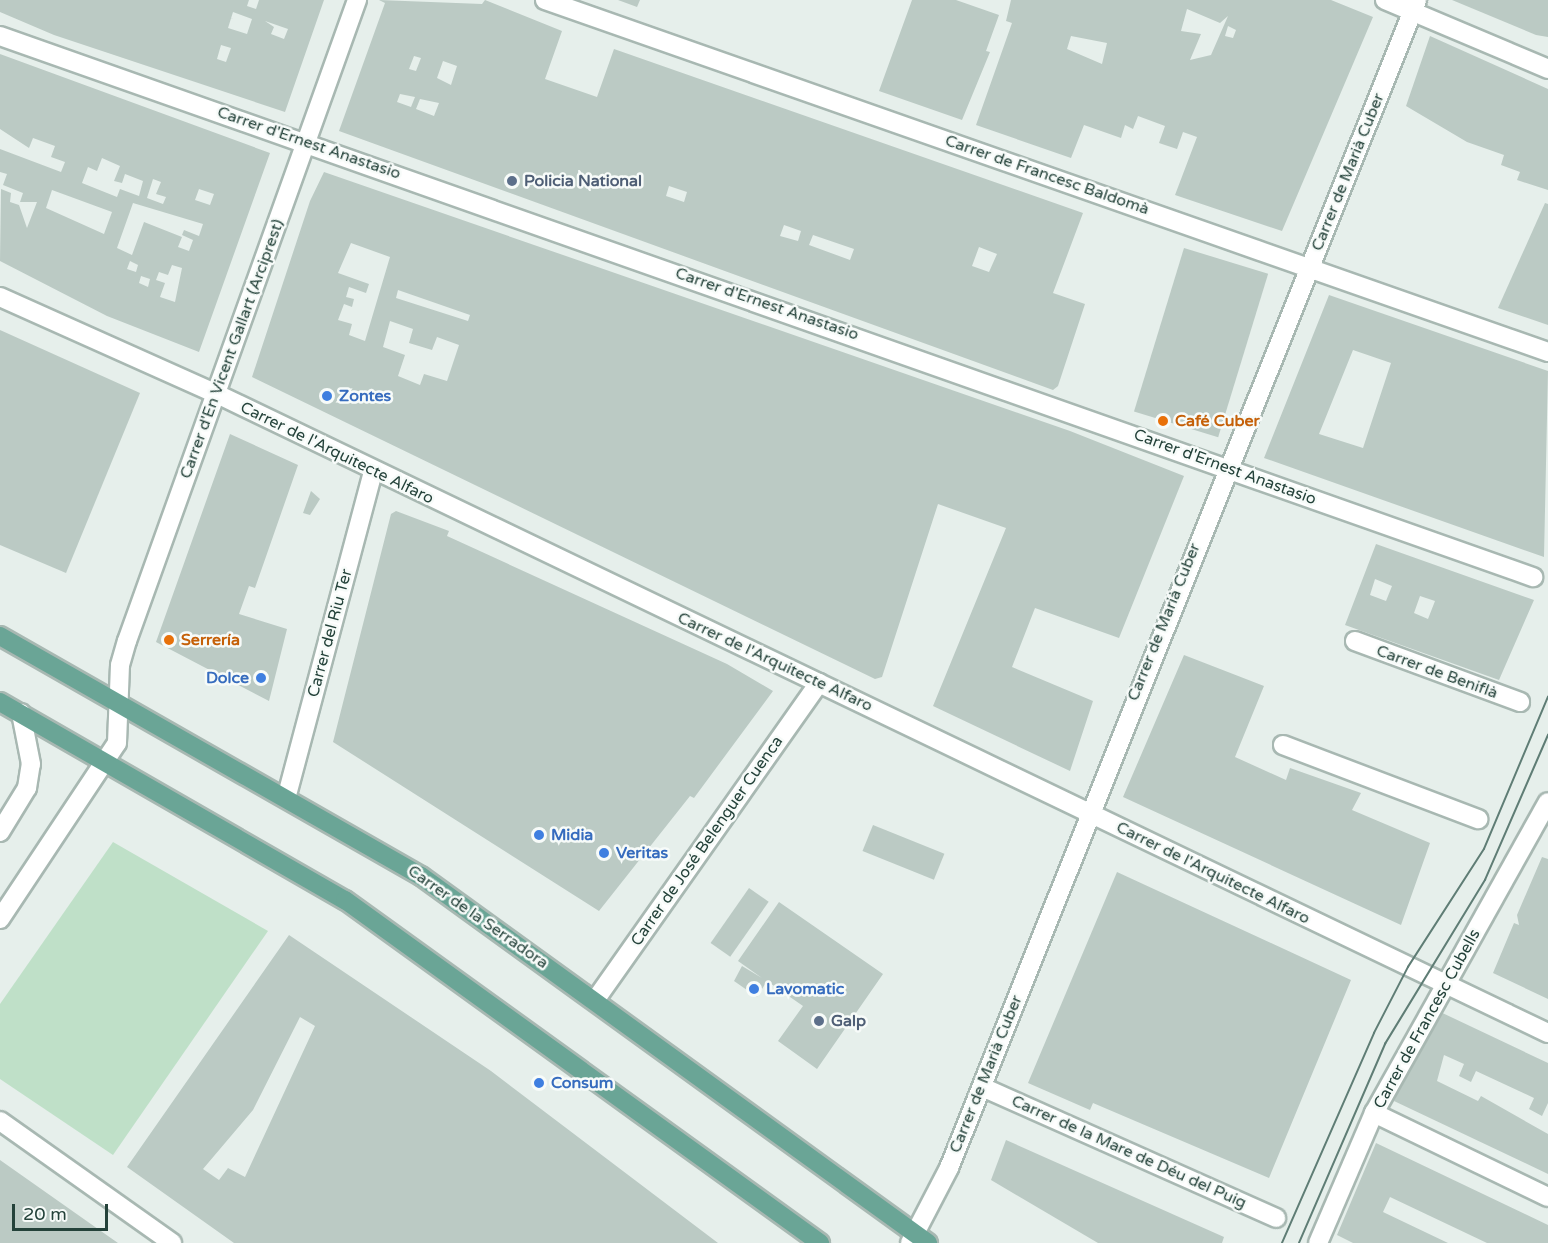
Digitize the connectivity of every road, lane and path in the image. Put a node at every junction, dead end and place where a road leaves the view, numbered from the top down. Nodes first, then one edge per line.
1 (357, 0) edge
2 (545, 0) edge
3 (1384, 0) edge
4 (1415, 6) edge
5 (0, 36) edge
6 (1548, 69) edge
7 (306, 141) junction
8 (1310, 267) junction
9 (0, 297) edge
10 (1548, 352) edge
11 (217, 394) junction
12 (1226, 467) junction
13 (373, 471) junction
14 (1533, 577) dead end
15 (0, 636) edge
16 (1355, 641) dead end
17 (819, 683) junction
18 (120, 701) junction
19 (0, 702) edge
20 (1520, 702) dead end
21 (21, 713) junction
22 (1283, 745) dead end
23 (108, 763) junction
24 (287, 795) junction
25 (1548, 802) edge
26 (1088, 814) junction
27 (1478, 819) dead end
28 (0, 832) edge
29 (1540, 841) edge
30 (0, 919) edge
31 (1443, 983) junction
32 (596, 999) junction
33 (1548, 1032) edge
34 (982, 1087) junction
35 (1374, 1113) junction
36 (0, 1121) edge
37 (1548, 1197) edge
38 (1276, 1218) dead end
39 (918, 1240) edge
40 (172, 1243) edge
41 (820, 1243) edge
42 (1318, 1243) edge

1 - 7 street, Carrer d'En Vicent Gallart (Arciprest)
2 - 8 street, Carrer de Francesc Baldomà
3 - 4 street
4 - 6 street
4 - 8 street, Carrer de Marià Cuber
5 - 7 street, Carrer d'Ernest Anastasio
7 - 11 street, Carrer d'En Vicent Gallart (Arciprest)
7 - 12 street, Carrer d'Ernest Anastasio
8 - 10 street, Carrer de Francesc Baldomà
8 - 12 street, Carrer de Marià Cuber
9 - 11 street, Carrer de l'Arquitecte Alfaro
11 - 13 street, Carrer de l'Arquitecte Alfaro
11 - 18 street, Carrer d'En Vicent Gallart (Arciprest)
12 - 14 street, Carrer d'Ernest Anastasio
12 - 26 street, Carrer de Marià Cuber
13 - 17 street, Carrer de l'Arquitecte Alfaro
13 - 24 street, Carrer del Riu Ter
15 - 18 main road, Carrer de la Serradora
16 - 20 street, Carrer de Beniflà
17 - 26 street, Carrer de l'Arquitecte Alfaro
17 - 32 street, Carrer de José Belenguer Cuenca
18 - 23 street, Carrer d'En Vicent Gallart (Arciprest)
18 - 24 main road, Carrer de la Serradora
19 - 21 main road
21 - 23 main road
21 - 28 street
22 - 27 street
23 - 30 street, Carrer d'En Vicent Gallart (Arciprest)
23 - 41 main road
24 - 32 main road, Carrer de la Serradora
25 - 29 street, Carrer de Francesc Cubells
26 - 31 street, Carrer de l'Arquitecte Alfaro
26 - 34 street, Carrer de Marià Cuber
29 - 31 street, Carrer de Francesc Cubells
31 - 33 street, Carrer de l'Arquitecte Alfaro
31 - 35 street, Carrer de Francesc Cubells
32 - 39 main road, Carrer de la Serradora
34 - 38 street, Carrer de la Mare de Déu del Puig
34 - 39 street, Carrer de Marià Cuber
35 - 37 street
35 - 42 street, Carrer de Francesc Cubells
36 - 40 street

